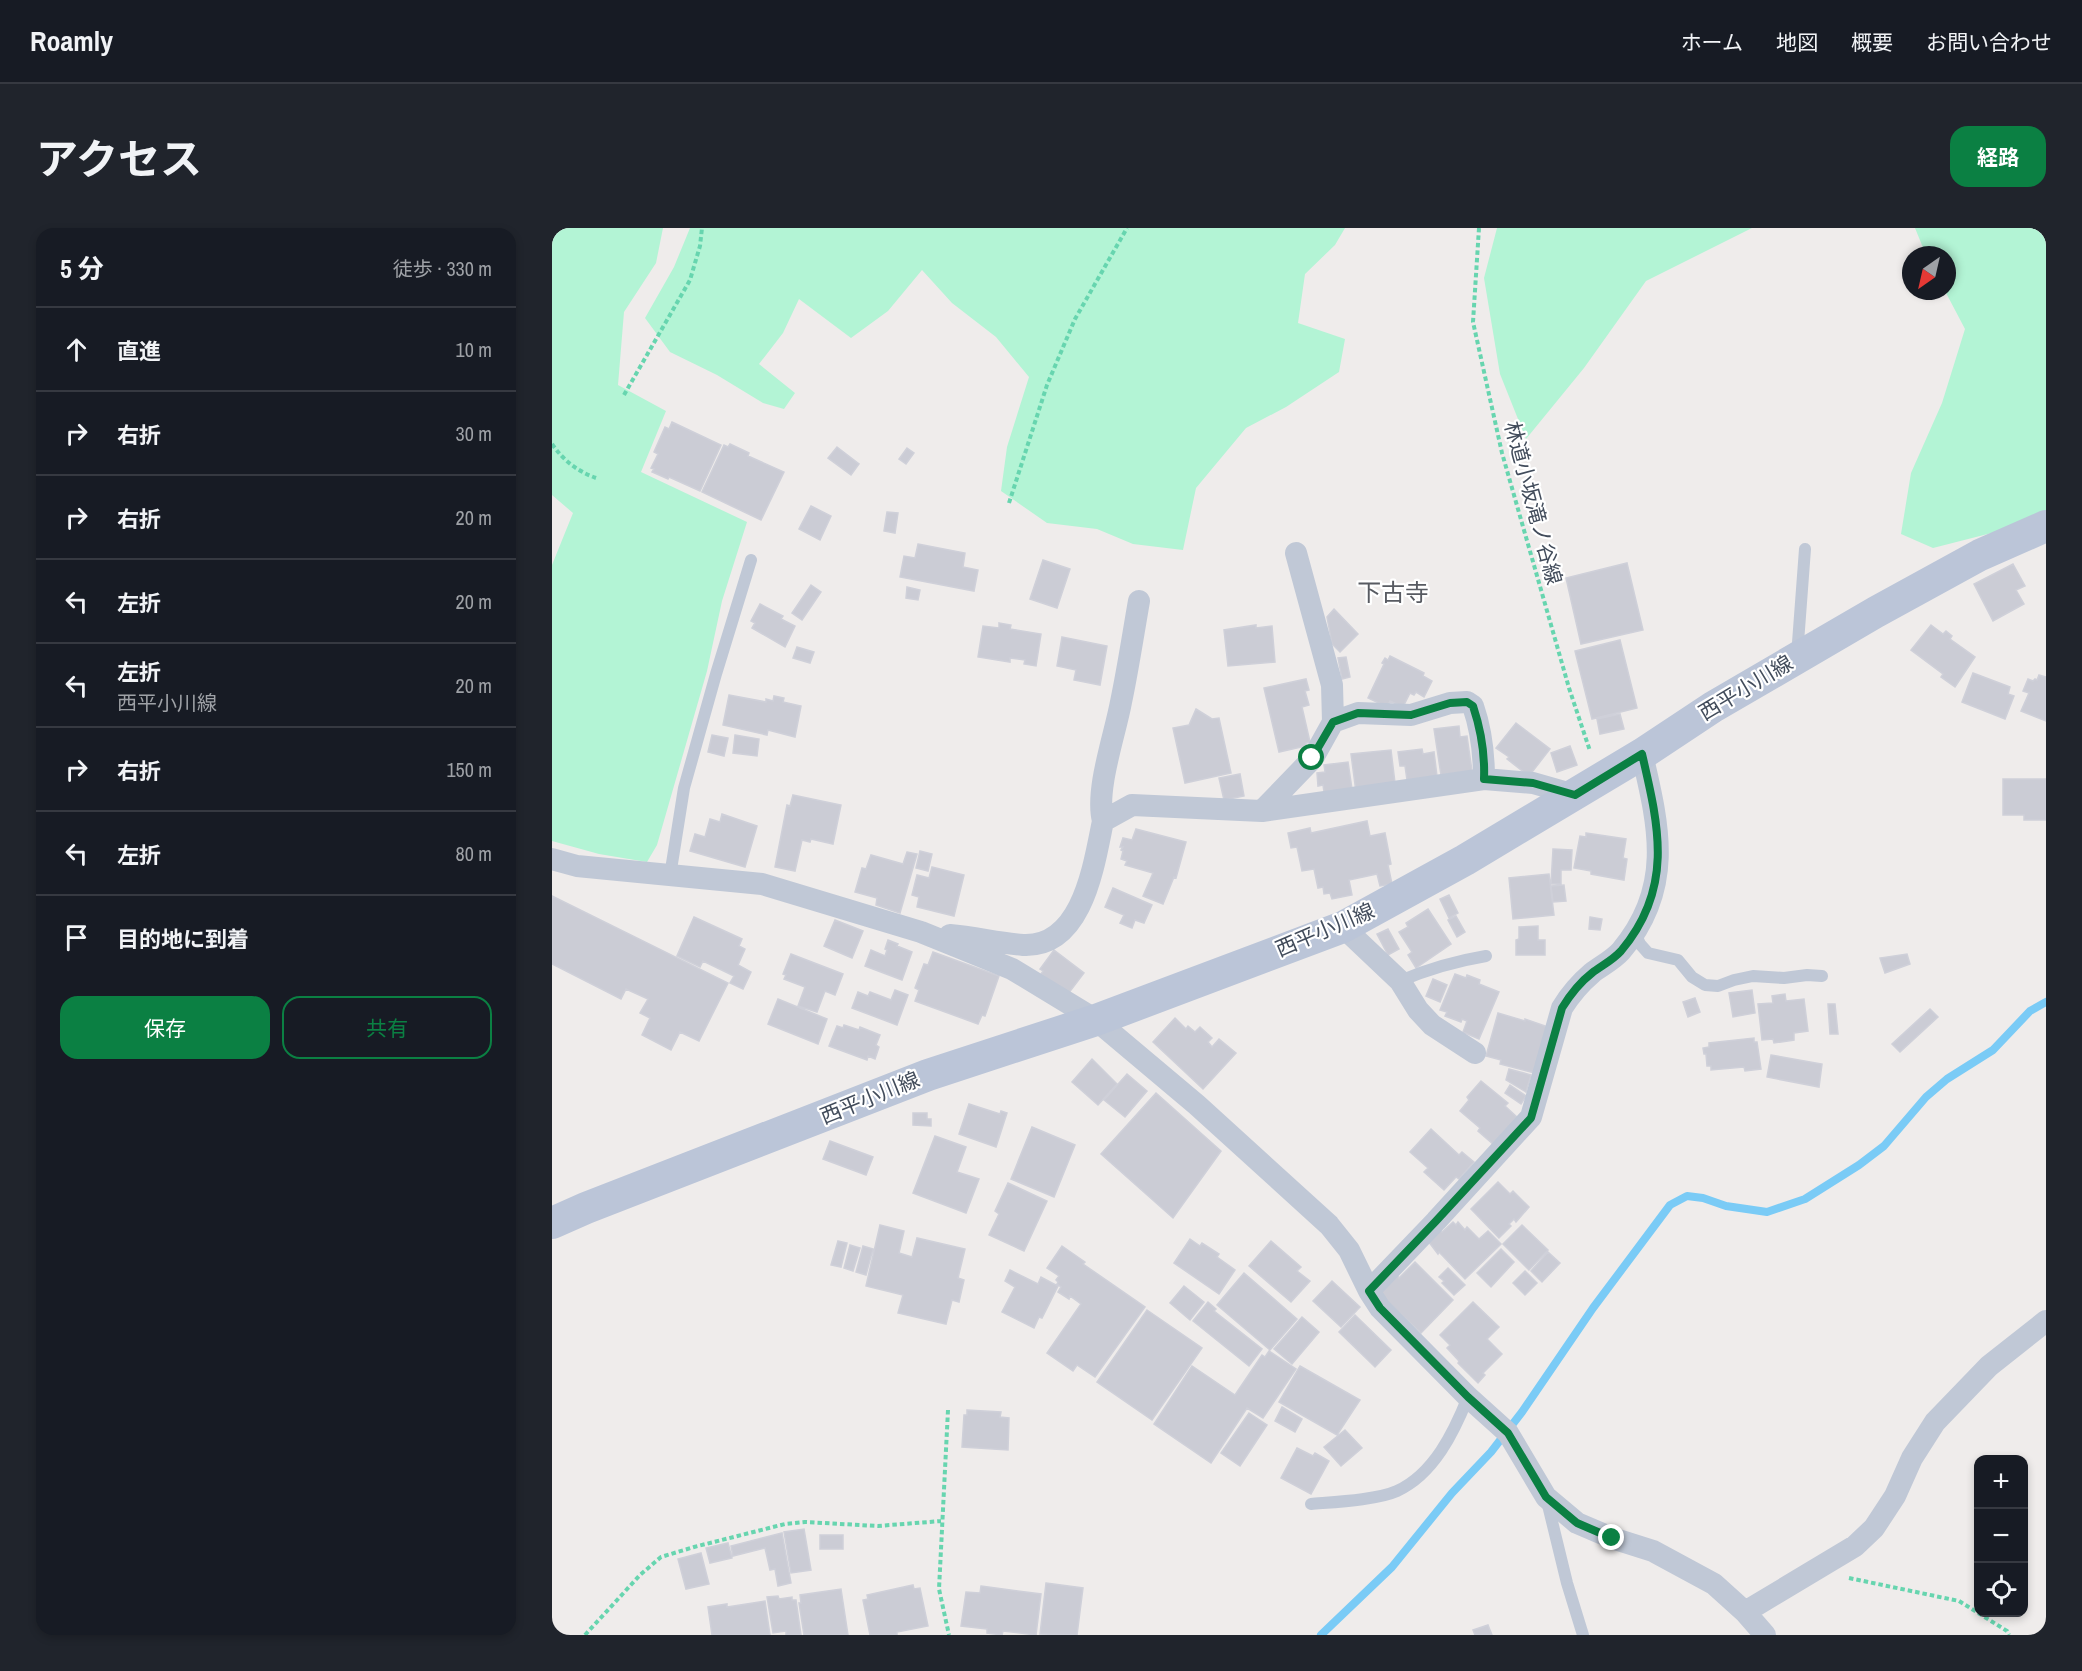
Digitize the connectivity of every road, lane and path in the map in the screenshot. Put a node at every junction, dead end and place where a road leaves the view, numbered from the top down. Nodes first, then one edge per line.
1 (702, 228) edge
2 (1127, 228) edge
3 (1479, 228) edge
4 (624, 395) dead end
5 (552, 444) edge
6 (597, 478) dead end
7 (1009, 503) dead end
8 (2046, 526) edge
9 (1805, 549) dead end
10 (1296, 553) dead end
11 (751, 560) dead end
12 (1139, 602) dead end
13 (1797, 657) junction
14 (1333, 722) junction
15 (1642, 754) junction
16 (1484, 779) junction
17 (1587, 787) junction
18 (1262, 811) junction
19 (1103, 821) junction
20 (552, 859) edge
21 (670, 876) junction
22 (1343, 927) junction
23 (921, 932) junction
24 (1635, 933) junction
25 (1486, 956) dead end
26 (1822, 976) dead end
27 (1400, 981) junction
28 (1096, 1020) junction
29 (1475, 1053) dead end
30 (552, 1223) edge
31 (1369, 1291) junction
32 (2046, 1321) edge
33 (1468, 1397) junction
34 (948, 1410) dead end
35 (1546, 1497) junction
36 (1311, 1504) dead end
37 (941, 1521) junction
38 (1814, 1571) junction
39 (1745, 1612) junction
40 (585, 1635) edge
41 (949, 1635) edge
42 (1583, 1635) edge
43 (1765, 1635) edge
44 (2009, 1635) edge

1 - 4 path
2 - 7 path
3 - 17 path, 林道小坂滝ノ谷線
5 - 6 path
8 - 13 main road, 西平小川線
9 - 13 lane
10 - 14 street
11 - 21 lane
12 - 19 street
13 - 15 main road, 西平小川線
14 - 16 street
14 - 18 street
15 - 17 main road, 西平小川線
15 - 24 street
16 - 17 street
16 - 18 street
17 - 22 main road, 西平小川線
18 - 19 street
19 - 23 street
20 - 21 street
21 - 23 street
22 - 27 street
22 - 28 main road, 西平小川線
23 - 28 street
24 - 26 lane
24 - 31 street
25 - 27 lane
27 - 29 street
28 - 30 main road, 西平小川線
28 - 31 street
31 - 33 street
32 - 38 street
33 - 35 street
33 - 36 lane
34 - 37 path
35 - 39 street
35 - 42 lane
37 - 40 path
37 - 41 path
38 - 39 street
38 - 44 path
39 - 43 street

